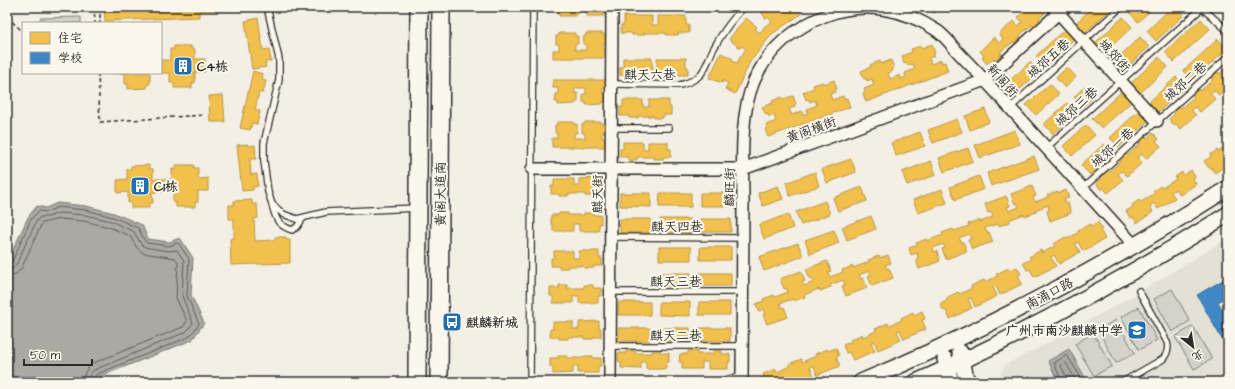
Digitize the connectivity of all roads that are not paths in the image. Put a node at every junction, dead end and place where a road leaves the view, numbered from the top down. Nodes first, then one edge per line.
1 (267, 7) edge
2 (419, 7) edge
3 (441, 7) edge
4 (533, 7) edge
5 (612, 7) edge
6 (744, 7) edge
7 (1122, 7) edge
8 (1201, 7) edge
9 (1059, 9) edge
10 (814, 20) joint
11 (1228, 30) edge
12 (1084, 41) junction
13 (1228, 58) edge
14 (985, 80) junction
15 (1120, 81) junction
16 (612, 84) junction
17 (1010, 108) junction
18 (1157, 121) junction
19 (611, 128) junction
20 (669, 128) dead end
21 (1046, 148) junction
22 (532, 169) junction
23 (611, 169) junction
24 (744, 169) junction
25 (1083, 188) junction
26 (1228, 188) edge
27 (272, 204) junction
28 (418, 208) junction
29 (1228, 214) edge
30 (303, 218) junction
31 (611, 237) junction
32 (743, 238) junction
33 (1135, 246) junction
34 (1139, 291) dead end
35 (610, 292) junction
36 (743, 292) junction
37 (957, 339) junction
38 (610, 346) junction
39 (742, 346) junction
40 (942, 346) junction
41 (962, 361) junction
42 (949, 375) edge
43 (742, 379) edge
44 (417, 382) edge
45 (439, 382) edge
46 (530, 382) edge
47 (610, 382) edge
48 (719, 382) edge
49 (861, 382) edge
50 (916, 382) edge
51 (968, 382) edge
52 (1123, 382) edge

1 - 27 lane
2 - 28 main road, 黄阁大道南
3 - 45 main road, 黄阁大道南
4 - 22 lane
5 - 16 street, 麒天街
6 - 16 lane, 麒天六巷
7 - 12 lane, 城郊五巷
8 - 11 lane
8 - 15 lane, 城郊三巷
9 - 12 street, 城郊街
9 - 14 street, 黄阁横街
10 - 14 street, 新阁街
10 - 24 street, 麟旺街
12 - 15 street, 城郊街
12 - 17 lane, 城郊五巷
13 - 18 lane, 城郊二巷
14 - 17 street, 新阁街
14 - 24 street, 黄阁横街
15 - 18 street, 城郊街
15 - 21 lane, 城郊三巷
16 - 19 street, 麒天街
17 - 21 street, 新阁街
18 - 25 lane, 城郊一巷
19 - 20 lane
19 - 23 street, 麒天街
21 - 25 street, 新阁街
22 - 23 street, 黄阁横街
22 - 46 lane
23 - 24 street, 黄阁横街
23 - 31 street, 麒天街
24 - 32 street, 麟旺街
25 - 33 street, 新阁街
26 - 33 main road, 南涌口路
27 - 30 lane
27 - 30 lane
28 - 30 lane
28 - 44 main road, 黄阁大道南
29 - 41 main road, 南涌口路
31 - 32 lane, 麒天四巷
31 - 35 street, 麒天街
32 - 36 street, 麟旺街
33 - 37 main road, 南涌口路
34 - 52 lane
35 - 36 lane, 麒天三巷
35 - 38 street, 麒天街
36 - 39 street, 麟旺街
37 - 40 main road, 南涌口路
37 - 41 main road
38 - 39 lane, 麒天二巷
38 - 47 street, 麒天街
39 - 43 street, 麟旺街
40 - 42 main road
40 - 49 main road, 南涌口路
41 - 42 main road, 南涌口路
41 - 51 main road
42 - 50 main road, 南涌口路
43 - 48 lane

